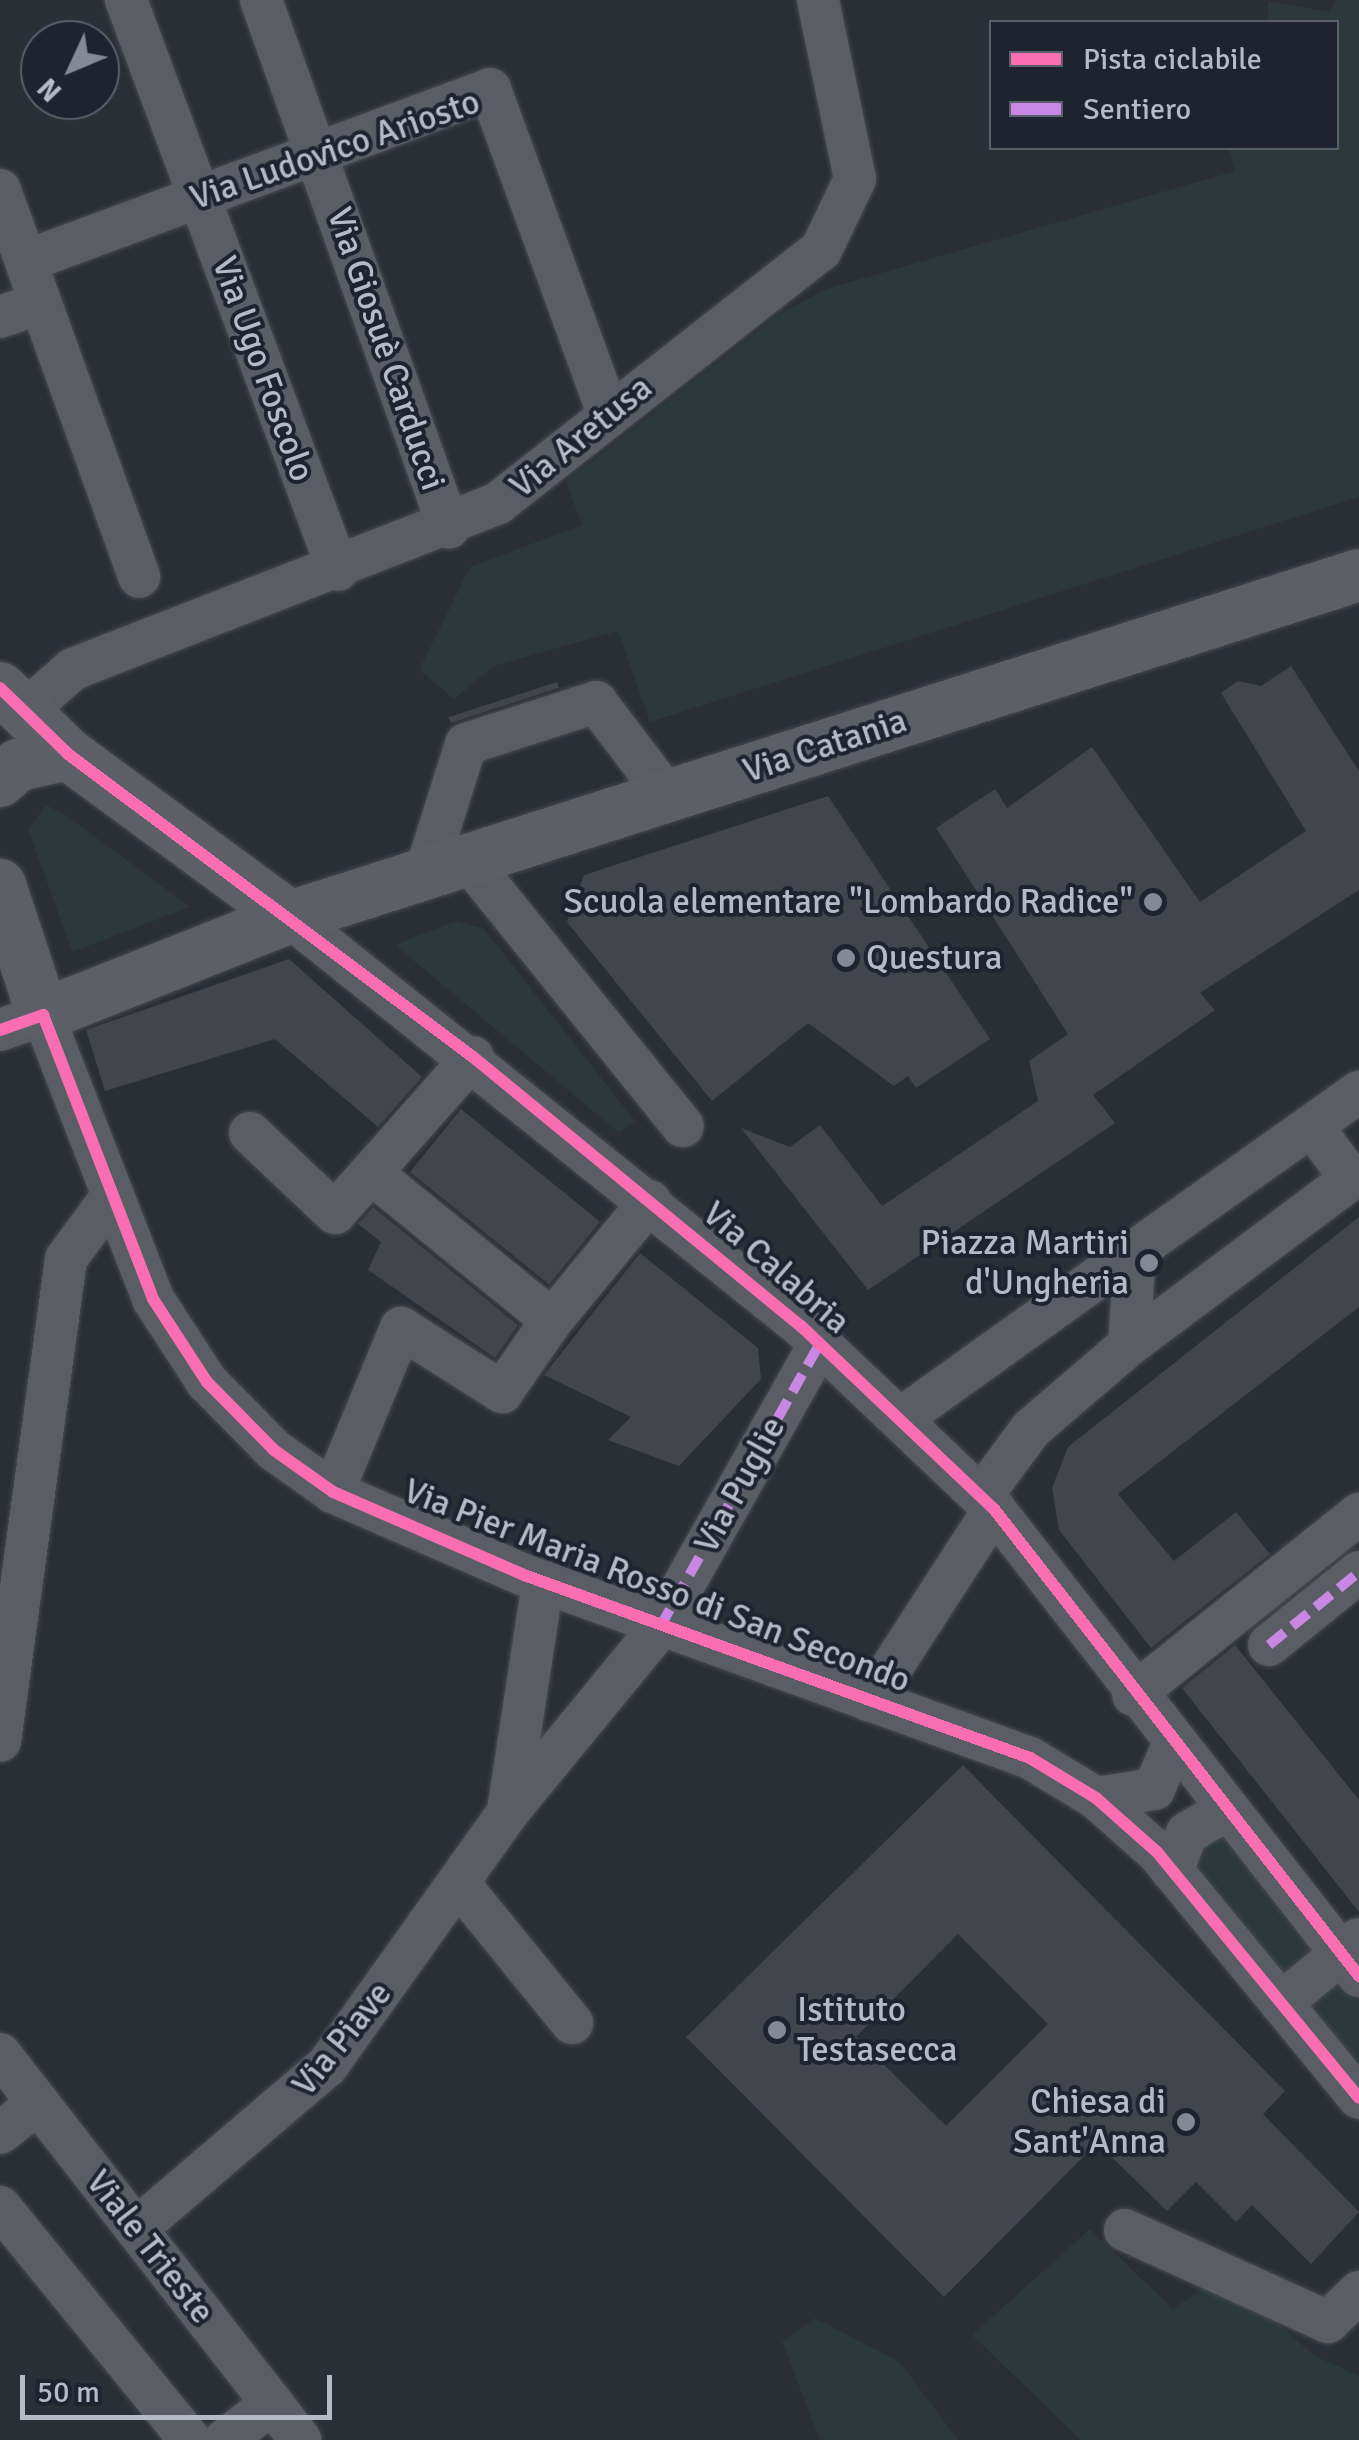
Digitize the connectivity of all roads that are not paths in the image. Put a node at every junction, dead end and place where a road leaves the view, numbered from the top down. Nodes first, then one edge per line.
1 (126, 0) edge
2 (261, 0) edge
3 (818, 0) edge
4 (316, 150) junction
5 (0, 190) edge
6 (199, 197) junction
7 (26, 261) junction
8 (40, 303) junction
9 (0, 317) edge
10 (609, 416) junction
11 (449, 528) junction
12 (338, 570) junction
13 (1359, 575) edge
14 (140, 577) dead end
15 (12, 700) edge
16 (68, 754) junction
17 (0, 781) edge
18 (668, 796) junction
19 (446, 867) junction
20 (0, 885) edge
21 (290, 917) junction
22 (22, 1022) edge
23 (472, 1057) junction
24 (1359, 1092) edge
25 (683, 1126) dead end
26 (1312, 1126) junction
27 (250, 1133) dead end
28 (370, 1173) junction
29 (1355, 1176) edge
30 (110, 1199) junction
31 (650, 1201) junction
32 (1135, 1251) junction
33 (552, 1320) junction
34 (820, 1344) junction
35 (1130, 1345) junction
36 (900, 1419) junction
37 (333, 1492) junction
38 (987, 1503) junction
39 (1359, 1514) edge
40 (1359, 1572) edge
41 (543, 1582) junction
42 (660, 1627) junction
43 (1268, 1644) dead end
44 (870, 1701) junction
45 (1154, 1724) junction
46 (0, 1741) edge
47 (1096, 1798) junction
48 (508, 1812) junction
49 (1223, 1812) junction
50 (1172, 1871) junction
51 (460, 1886) junction
52 (1353, 1956) edge
53 (1281, 2003) junction
54 (572, 2023) dead end
55 (0, 2054) edge
56 (1359, 2098) edge
57 (38, 2103) junction
58 (0, 2133) edge
59 (0, 2207) edge
60 (136, 2229) junction
61 (1125, 2230) dead end
62 (1359, 2292) edge
63 (272, 2403) junction
64 (190, 2440) edge
65 (225, 2440) edge
66 (300, 2440) edge

1 - 6 street, Via Ugo Foscolo
2 - 4 street, Via Giosuè Carducci
3 - 10 street, Via Aretusa
4 - 6 street, Via Ludovico Ariosto
4 - 10 street, Via Ludovico Ariosto
4 - 11 street, Via Giosuè Carducci
5 - 7 street
6 - 7 street, Via Ludovico Ariosto
6 - 12 street, Via Ugo Foscolo
7 - 8 street
8 - 9 street
8 - 14 street
10 - 11 street, Via Aretusa
11 - 12 street, Via Aretusa
12 - 15 street, Via Aretusa
13 - 18 main road, Via Catania
15 - 16 main road
16 - 17 main road
16 - 21 main road
18 - 19 main road, Via Catania
18 - 19 street
19 - 21 main road, Via Catania
19 - 25 street
20 - 22 main road, Via Pier Maria Rosso di San Secondo
21 - 22 main road, Via Catania
21 - 23 street, Via Calabria
22 - 30 street, Via Pier Maria Rosso di San Secondo
23 - 28 street
23 - 31 street, Via Calabria
24 - 26 street
26 - 29 street
26 - 32 street
27 - 28 street
28 - 33 street
29 - 35 street
30 - 37 street, Via Pier Maria Rosso di San Secondo
30 - 46 street
31 - 33 street
31 - 34 street, Via Calabria
32 - 35 street
32 - 36 street
33 - 37 street
34 - 36 street, Via Calabria
34 - 42 street, Via Puglie
35 - 38 street
36 - 38 street, Via Calabria
37 - 41 street, Via Pier Maria Rosso di San Secondo
38 - 44 street
38 - 45 street, Via Calabria
39 - 45 street
40 - 43 street
41 - 42 street, Via Pier Maria Rosso di San Secondo
41 - 48 street, Via Piave
42 - 44 street, Via Pier Maria Rosso di San Secondo
42 - 48 street, Via Piave
44 - 47 street, Via Pier Maria Rosso di San Secondo
45 - 47 street
45 - 49 street, Via Calabria
47 - 50 street, Via Pier Maria Rosso di San Secondo
48 - 51 street, Via Piave
49 - 50 street
49 - 52 street, Via Calabria
50 - 53 street, Via Pier Maria Rosso di San Secondo
51 - 54 street
51 - 60 street, Via Piave
52 - 53 street
53 - 56 street, Via Pier Maria Rosso di San Secondo
55 - 57 street, Viale Trieste
57 - 58 street
57 - 60 street, Viale Trieste
59 - 64 street
60 - 63 street, Viale Trieste
61 - 62 street
63 - 65 street
63 - 66 street, Viale Trieste

